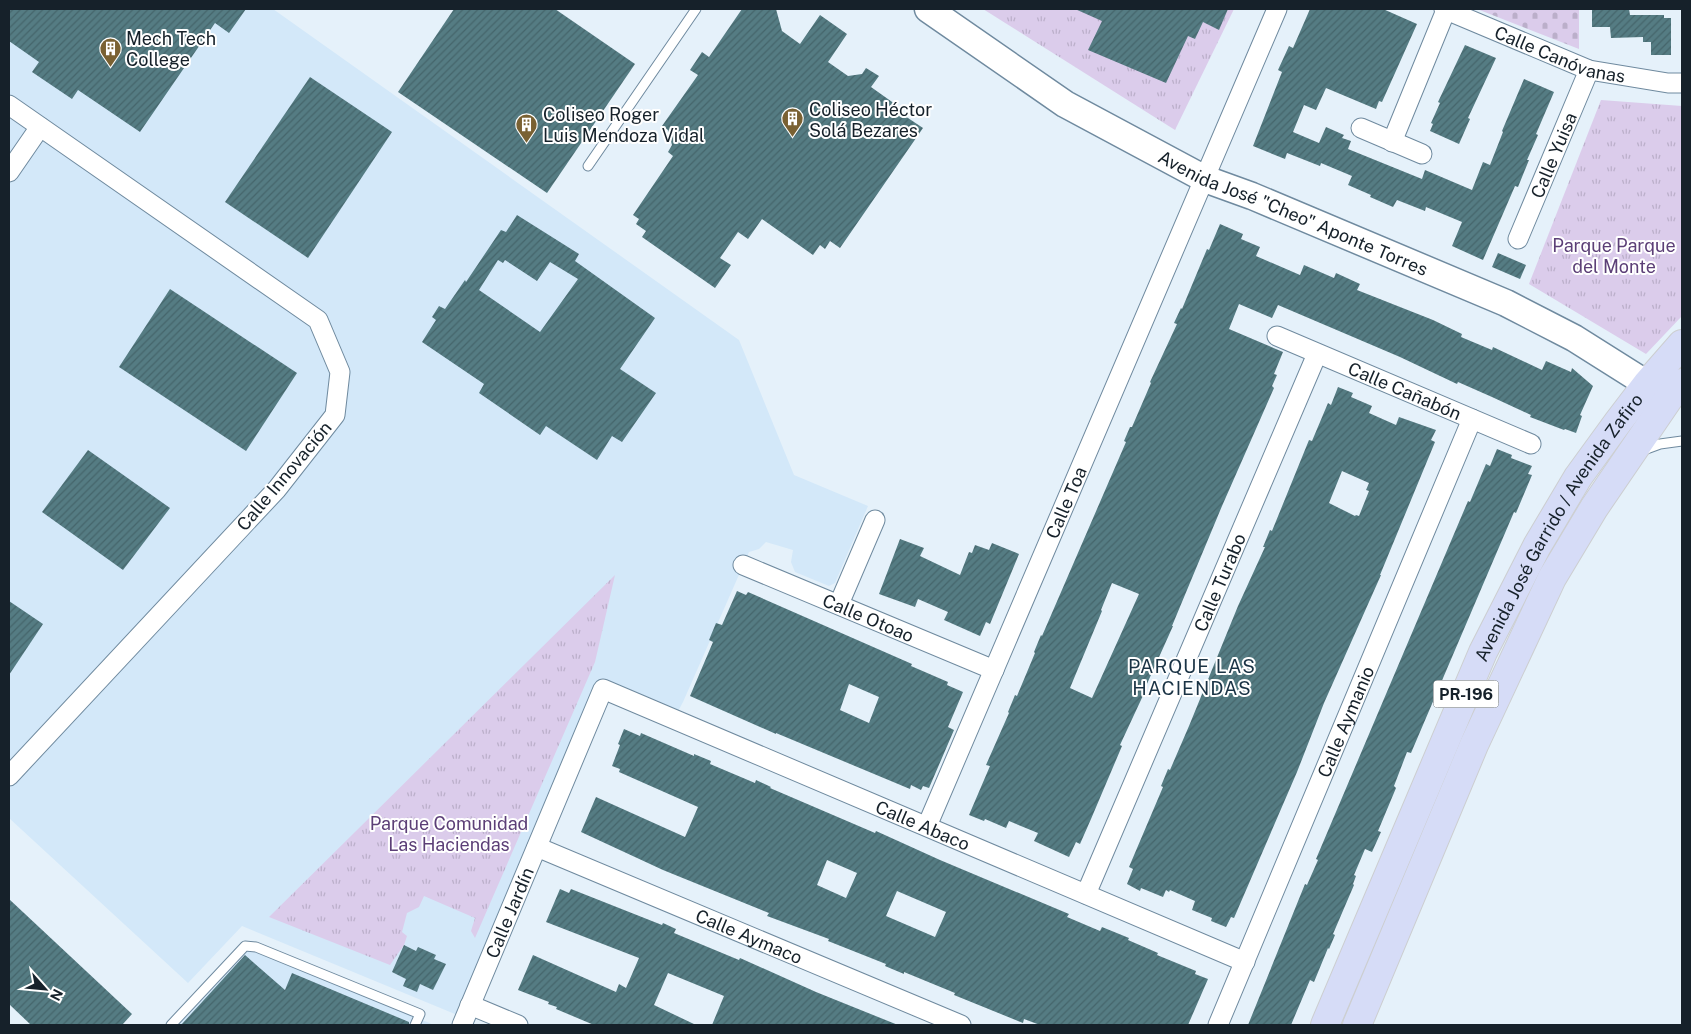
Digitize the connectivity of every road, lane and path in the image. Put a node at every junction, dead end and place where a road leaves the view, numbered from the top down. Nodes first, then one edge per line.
1 (696, 9) edge
2 (928, 9) edge
3 (1277, 9) edge
4 (1445, 9) edge
5 (1589, 70) junction
6 (1682, 83) edge
7 (9, 105) edge
8 (40, 127) junction
9 (1361, 128) dead end
10 (1392, 142) junction
11 (1422, 154) dead end
12 (588, 166) dead end
13 (9, 172) edge
14 (1205, 179) junction
15 (1518, 239) dead end
16 (1277, 336) dead end
17 (1682, 344) edge
18 (1317, 354) junction
19 (1668, 392) edge
20 (1472, 418) junction
21 (1682, 441) edge
22 (1531, 444) dead end
23 (1630, 456) junction
24 (875, 520) dead end
25 (743, 565) dead end
26 (839, 604) junction
27 (994, 670) junction
28 (603, 689) joint
29 (9, 776) edge
30 (927, 826) junction
31 (537, 847) junction
32 (1086, 894) junction
33 (1245, 962) junction
34 (470, 1005) junction
35 (171, 1025) edge
36 (415, 1025) edge
37 (462, 1025) edge
38 (518, 1025) edge
39 (961, 1025) edge
40 (1218, 1025) edge
41 (1325, 1025) edge
42 (1357, 1025) edge

1 - 12 lane
2 - 14 street, Avenida José "Cheo" Aponte Torres
3 - 14 street
4 - 5 street, Calle Canóvanas
4 - 10 street
5 - 6 street, Calle Canóvanas
5 - 15 street, Calle Yuisa
7 - 8 street, Calle Innovación
8 - 13 street
8 - 29 street, Calle Innovación
9 - 10 street
10 - 11 street
14 - 19 street, Avenida José "Cheo" Aponte Torres
14 - 27 street, Calle Toa
16 - 18 street, Calle Cañabón
17 - 19 main road, Avenida José Garrido / Avenida Zafiro / PR-196
18 - 20 street, Calle Cañabón
18 - 32 street, Calle Turabo
19 - 23 main road, Avenida José Garrido / Avenida Zafiro / PR-196
19 - 41 main road, Avenida José Garrido / Avenida Zafiro / PR-196
20 - 22 street, Calle Cañabón
20 - 33 street, Calle Aymanio
21 - 23 lane
23 - 42 main road, Avenida José Garrido / Avenida Zafiro / PR-196
24 - 26 street
25 - 26 street, Calle Otoao
26 - 27 street, Calle Otoao
27 - 30 street, Calle Toa
28 - 30 street, Calle Abaco
28 - 31 street, Calle Jardín
30 - 32 street, Calle Abaco
31 - 34 street, Calle Jardín
31 - 39 street, Calle Aymaco
32 - 33 street, Calle Abaco
33 - 40 street, Calle Aymanio
34 - 37 street, Calle Jardín
34 - 38 street
35 - 36 lane

